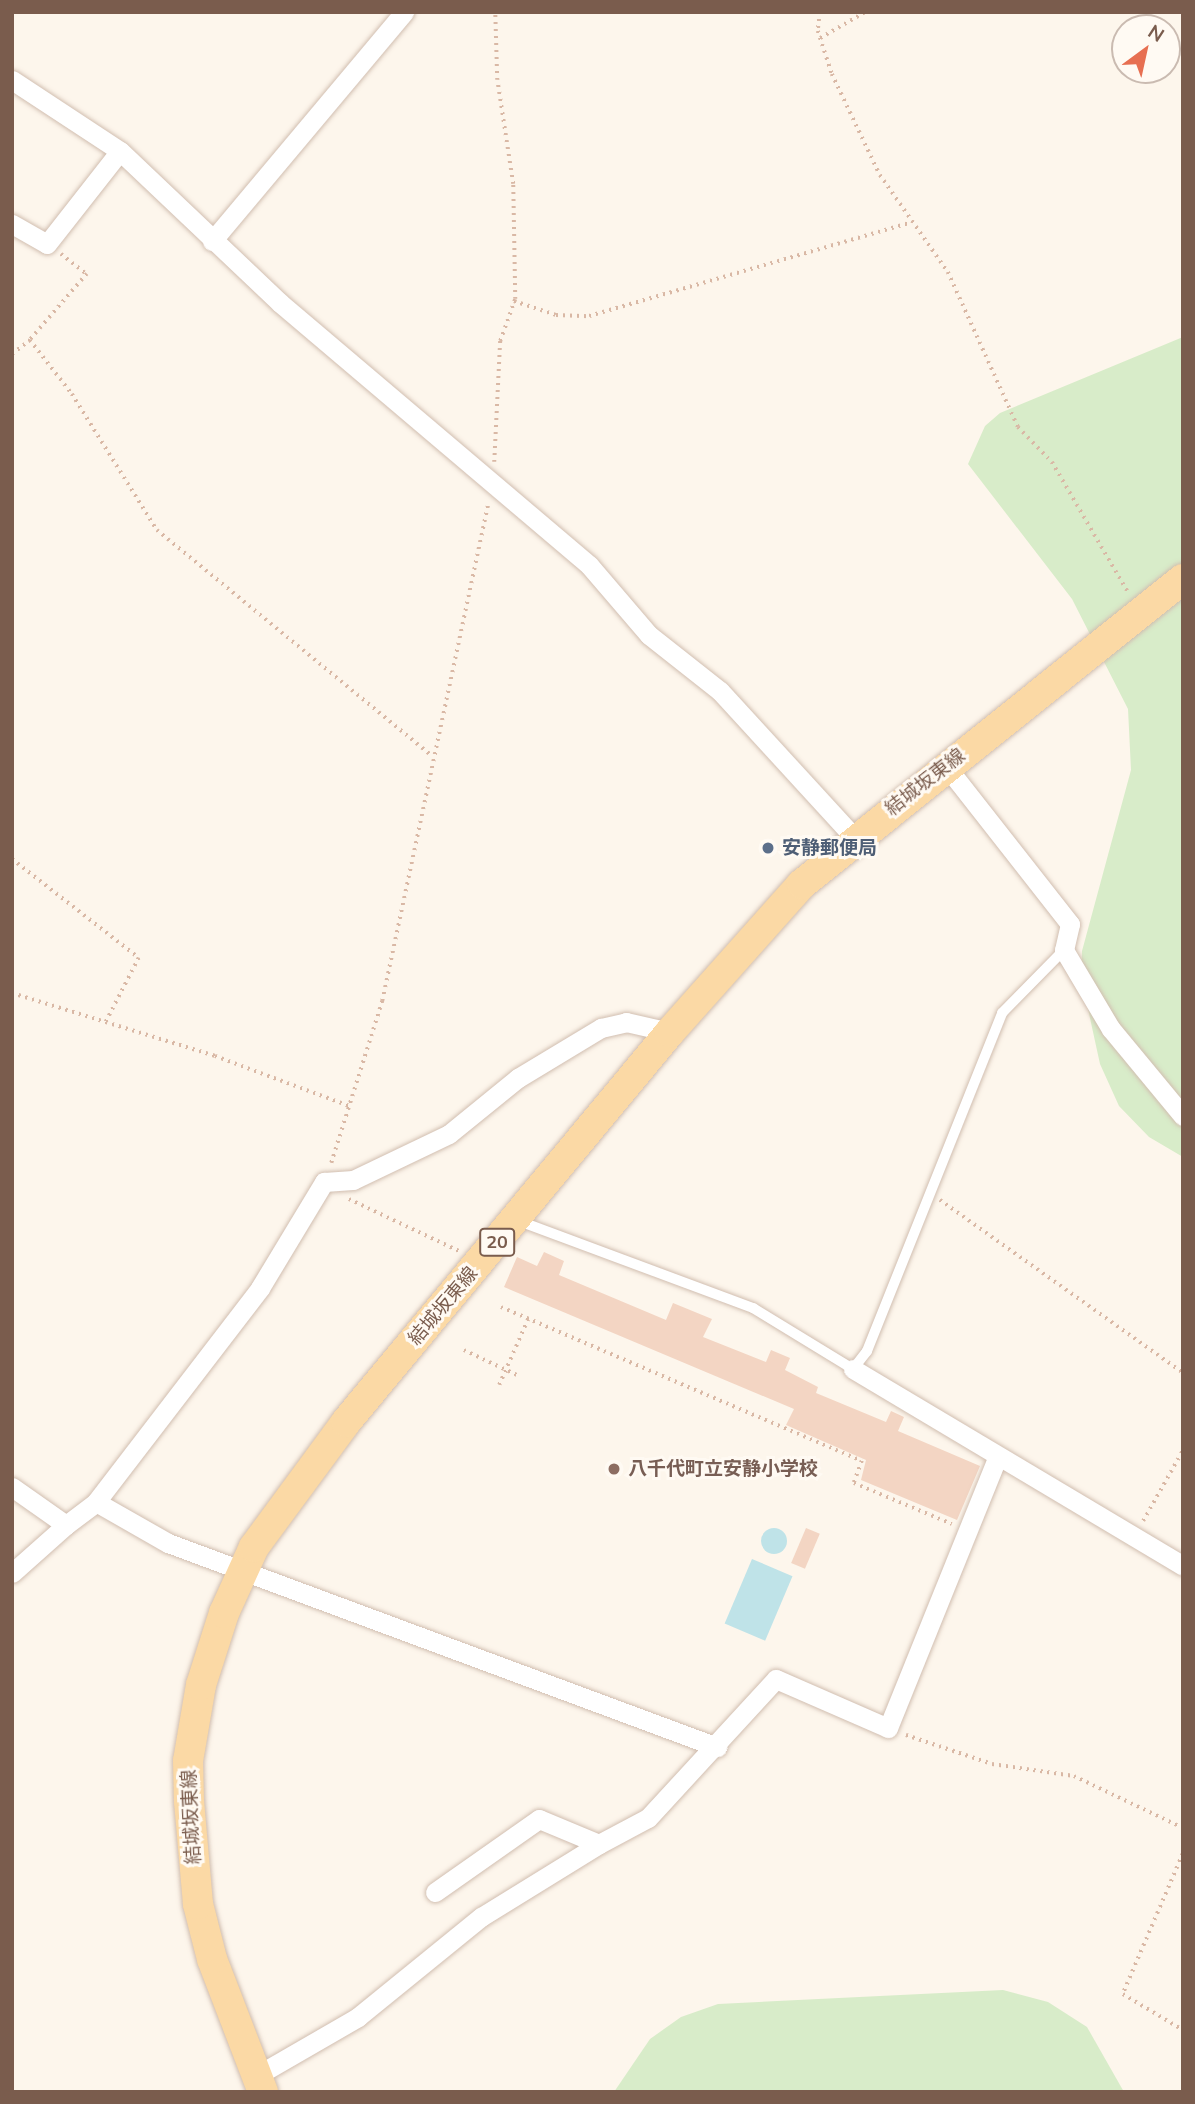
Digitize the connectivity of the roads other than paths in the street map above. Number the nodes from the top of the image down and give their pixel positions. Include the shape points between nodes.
1 (404, 12) edge
2 (12, 80) edge
3 (120, 151) junction
4 (12, 224) edge
5 (212, 241) junction
6 (1183, 579) edge
7 (946, 766) junction
8 (854, 838) junction
9 (1064, 950) junction
10 (670, 1032) junction
11 (1183, 1116) edge
12 (515, 1219) junction
13 (853, 1369) junction
14 (998, 1456) junction
15 (12, 1486) edge
16 (96, 1503) junction
17 (66, 1525) junction
18 (1183, 1566) edge
19 (243, 1568) junction
20 (12, 1573) edge
21 (717, 1747) junction
22 (600, 1844) junction
23 (435, 1892) dead end
24 (259, 2084) edge

1 - 5 street via 369,61
2 - 3 street
3 - 4 street via 47,244
3 - 5 street
5 - 8 street via 590,565 649,635 720,691
6 - 7 main road, 結城坂東線 / 20
7 - 8 main road, 結城坂東線 / 20
7 - 9 street via 1070,924
8 - 10 main road, 結城坂東線 / 20 via 774,913
9 - 11 street via 1111,1030
9 - 13 lane via 1002,1013 867,1351
10 - 12 main road, 結城坂東線 / 20
10 - 16 street via 626,1022 601,1028 518,1079 459,1128 353,1180 323,1184 260,1288
12 - 13 lane via 753,1308
12 - 19 main road, 結城坂東線 / 20 via 302,1476
13 - 14 street
14 - 18 street
14 - 21 street via 888,1728 776,1679
15 - 17 street
16 - 17 street
16 - 19 street via 168,1542
17 - 20 street
19 - 21 street
19 - 24 main road, 結城坂東線 / 20 via 201,1685 188,1760 189,1801 198,1904 212,1959
21 - 22 street via 648,1818
22 - 23 street via 540,1819
22 - 24 street via 481,1917 358,2017

